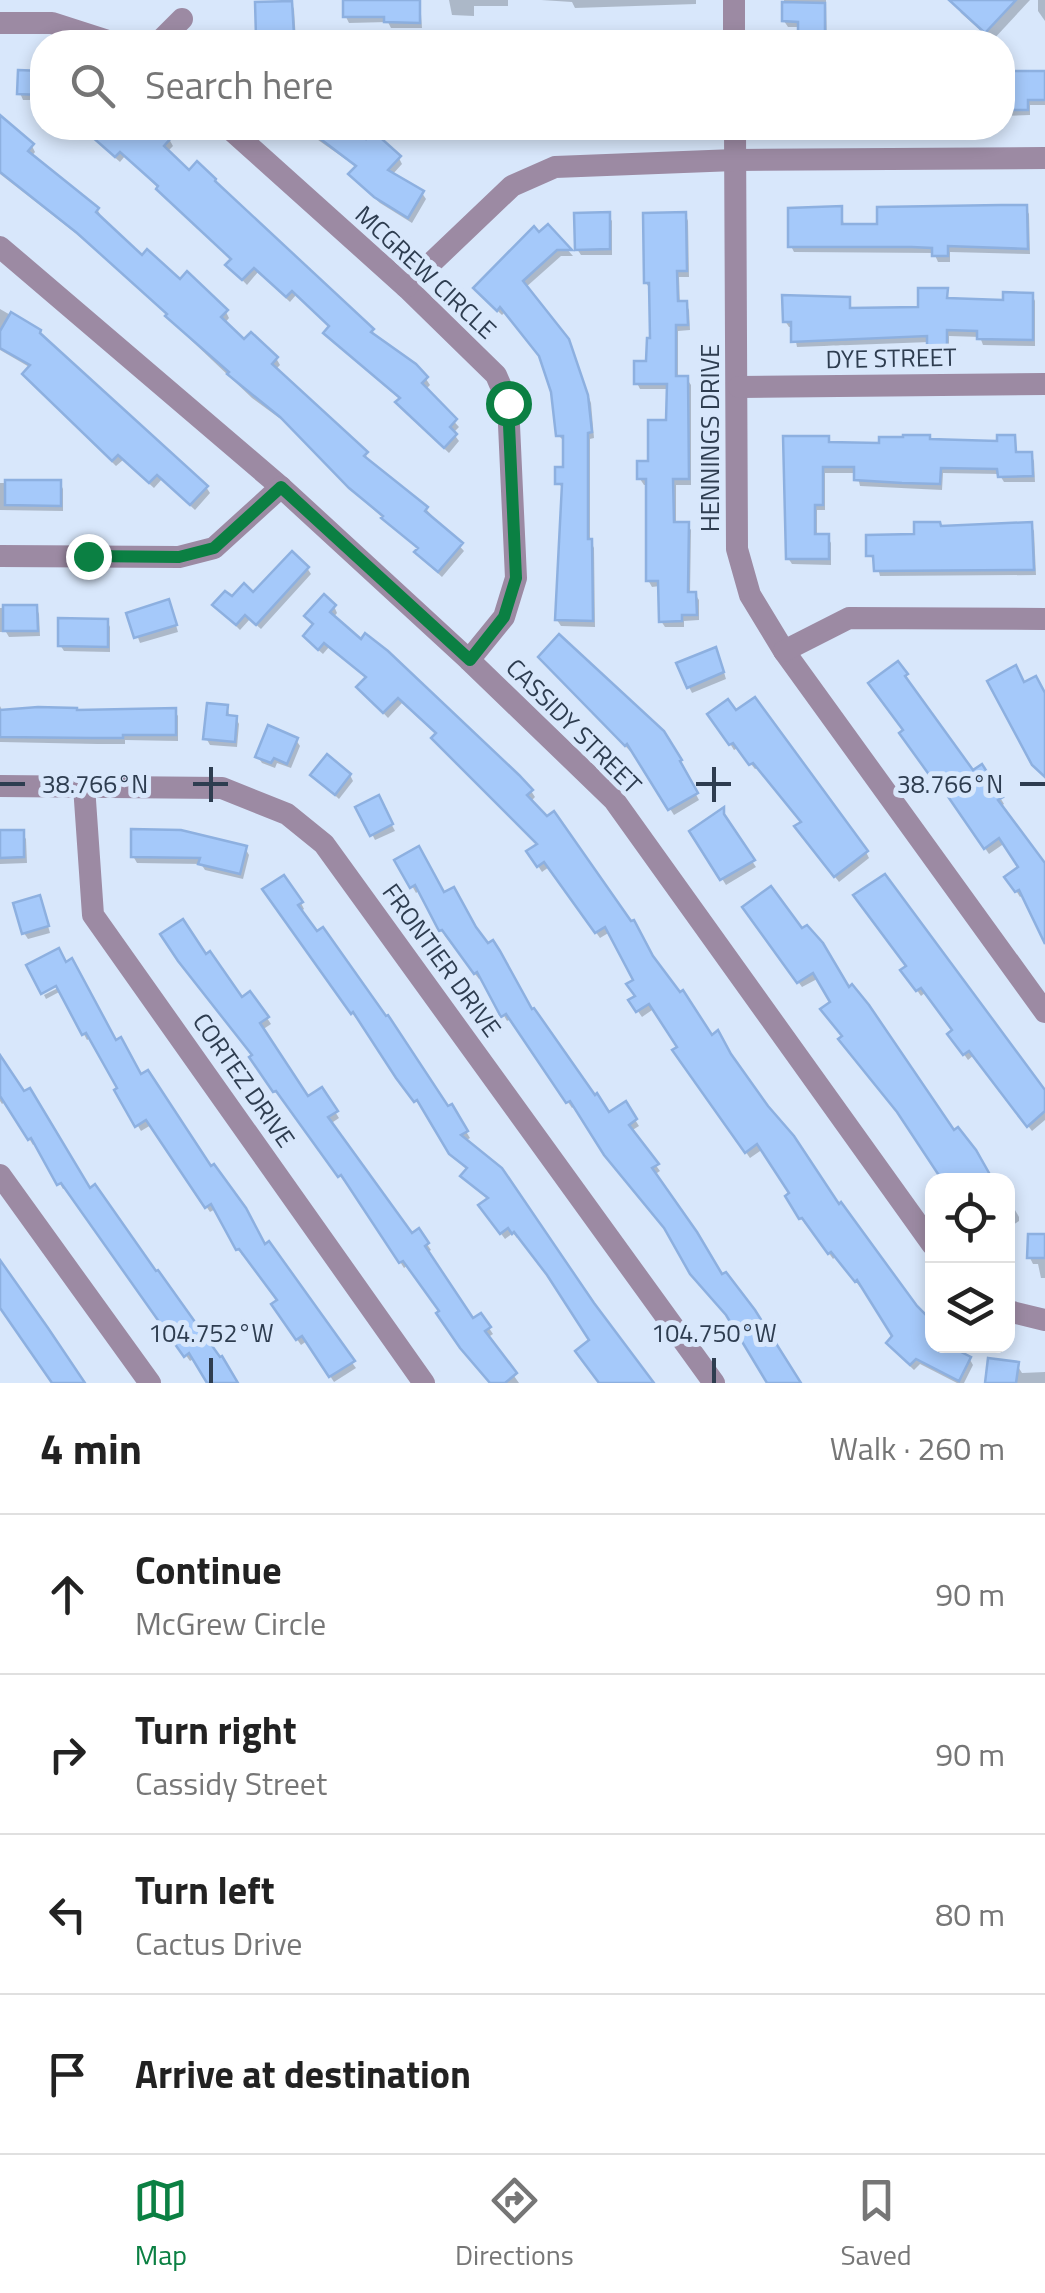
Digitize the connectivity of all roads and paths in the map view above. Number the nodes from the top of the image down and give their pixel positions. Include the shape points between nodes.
1 (734, 0) edge
2 (182, 18) dead end
3 (0, 23) edge
4 (72, 30) edge
5 (170, 30) edge
6 (734, 30) edge
7 (242, 140) edge
8 (735, 140) edge
9 (1045, 158) edge
10 (735, 160) junction
11 (0, 247) edge
12 (406, 287) junction
13 (1045, 384) edge
14 (738, 387) junction
15 (281, 487) junction
16 (0, 556) edge
17 (1045, 619) edge
18 (784, 652) junction
19 (470, 660) junction
20 (0, 786) edge
21 (84, 786) junction
22 (1045, 1012) edge
23 (0, 1175) edge
24 (925, 1234) edge
25 (1015, 1313) edge
26 (1045, 1320) edge
27 (150, 1383) edge
28 (424, 1383) edge
29 (714, 1383) edge

1 - 6 street
2 - 5 street
3 - 4 street
7 - 12 street, MCGREW CIRCLE
8 - 10 street, HENNINGS DRIVE
9 - 10 street
10 - 12 street via 555,167 512,186
10 - 14 street, HENNINGS DRIVE
11 - 15 street, CASSIDY STREET
12 - 19 street, MCGREW CIRCLE via 496,376 508,403 516,578 504,617
13 - 14 street, DYE STREET
14 - 18 street, HENNINGS DRIVE via 737,548 750,594
15 - 16 street via 214,548 179,557
15 - 19 street, CASSIDY STREET
17 - 18 street via 849,618
18 - 22 street, HENNINGS DRIVE
19 - 24 street, CASSIDY STREET via 614,800
20 - 21 street, FRONTIER DRIVE
21 - 28 street, CORTEZ DRIVE via 93,915
21 - 29 street, FRONTIER DRIVE via 222,788 287,814 324,844
23 - 27 street
25 - 26 street

